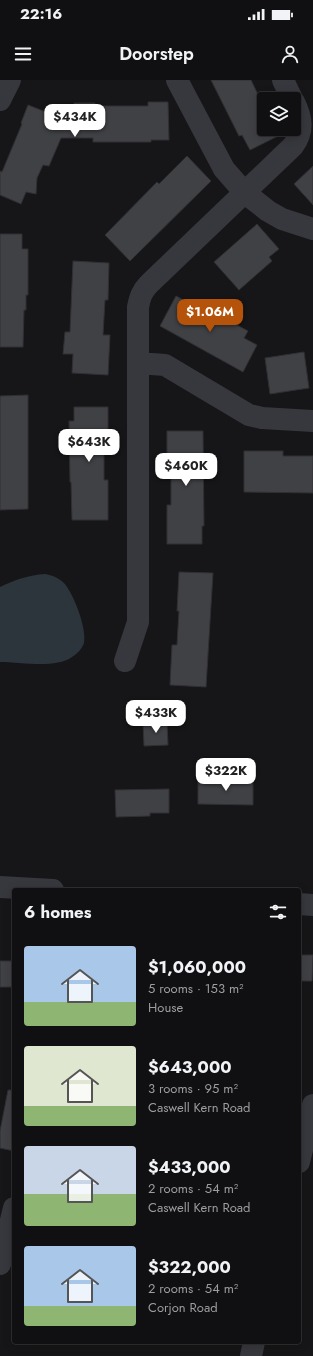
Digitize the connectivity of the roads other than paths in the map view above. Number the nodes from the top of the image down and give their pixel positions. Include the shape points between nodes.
1 (10, 80) edge
2 (177, 80) edge
3 (283, 80) edge
4 (289, 92) edge
5 (0, 100) edge
6 (299, 136) edge
7 (245, 193) junction
8 (313, 229) edge
9 (138, 363) junction
10 (313, 421) edge
11 (125, 661) dead end
12 (0, 887) edge
13 (18, 888) edge
14 (301, 904) edge
15 (313, 905) edge
16 (313, 1105) edge
17 (301, 1154) edge
18 (0, 1198) edge
19 (12, 1201) edge
20 (12, 1216) edge
21 (0, 1264) edge
22 (254, 1344) edge
23 (251, 1356) edge

1 - 5 street
2 - 7 street via 224,169
3 - 4 street
6 - 7 street via 293,146
7 - 8 street via 275,215
7 - 9 street via 143,291 138,307
9 - 10 street via 165,365 250,415
9 - 11 street via 138,622
12 - 13 street
14 - 15 street
16 - 17 street
18 - 19 street
20 - 21 street
22 - 23 street

